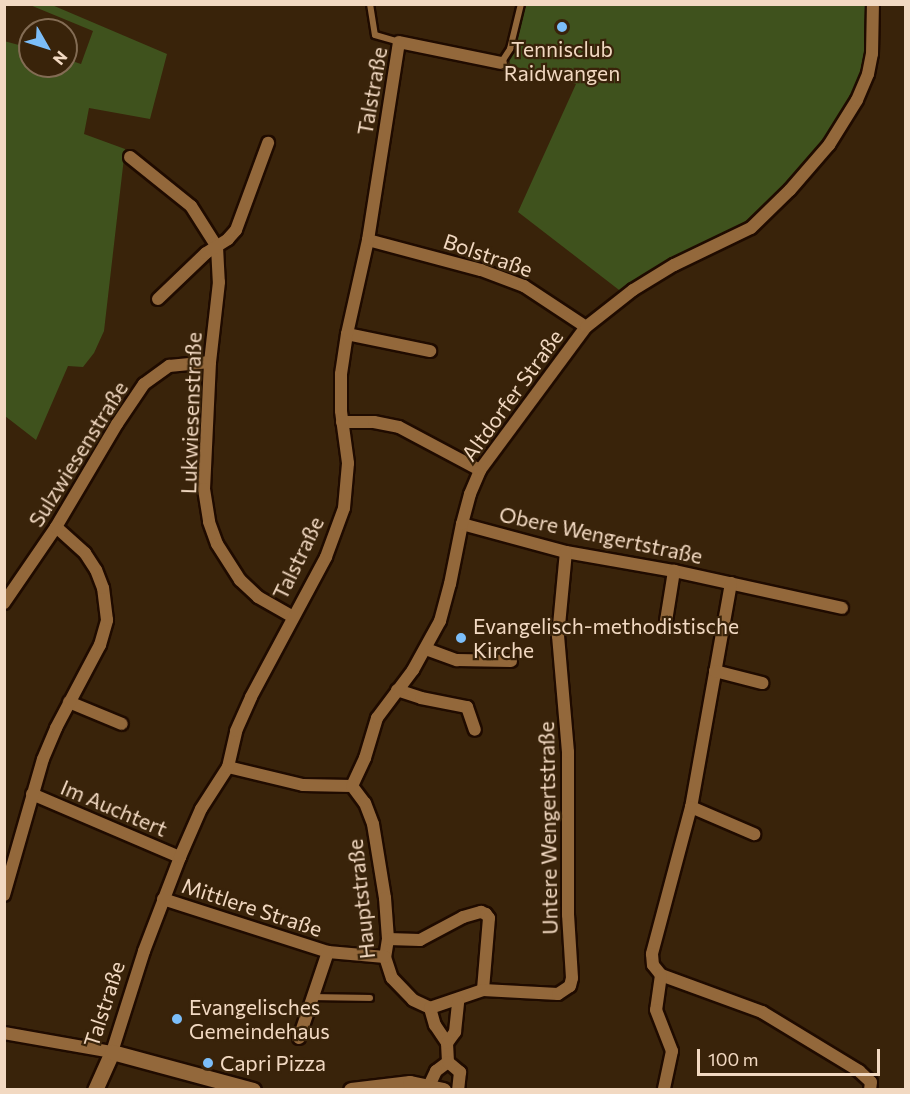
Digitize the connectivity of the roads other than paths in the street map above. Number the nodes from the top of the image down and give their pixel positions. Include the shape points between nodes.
1 (370, 4) edge
2 (521, 4) edge
3 (873, 4) edge
4 (399, 42) junction
5 (501, 63) joint
6 (268, 143) dead end
7 (130, 157) dead end
8 (368, 240) junction
9 (217, 247) junction
10 (158, 299) dead end
11 (586, 327) junction
12 (347, 334) junction
13 (430, 351) dead end
14 (210, 362) junction
15 (342, 422) junction
16 (480, 470) junction
17 (462, 524) junction
18 (56, 527) junction
19 (566, 552) junction
20 (674, 571) junction
21 (731, 583) junction
22 (4, 603) edge
23 (842, 608) dead end
24 (292, 617) junction
25 (666, 621) dead end
26 (426, 649) junction
27 (511, 661) dead end
28 (715, 671) junction
29 (762, 683) dead end
30 (398, 690) junction
31 (69, 702) junction
32 (122, 724) dead end
33 (475, 730) dead end
34 (228, 767) junction
35 (352, 786) junction
36 (32, 794) junction
37 (690, 807) junction
38 (754, 834) dead end
39 (180, 857) junction
40 (4, 895) edge
41 (164, 899) junction
42 (388, 939) junction
43 (328, 952) junction
44 (385, 957) junction
45 (661, 975) junction
46 (483, 990) junction
47 (313, 997) junction
48 (370, 998) dead end
49 (458, 1001) junction
50 (430, 1008) junction
51 (4, 1033) edge
52 (298, 1038) dead end
53 (447, 1043) junction
54 (112, 1052) junction
55 (448, 1062) junction
56 (368, 1088) edge
57 (436, 1088) edge
58 (95, 1089) edge
59 (252, 1089) edge
60 (351, 1089) edge
61 (458, 1089) edge
62 (664, 1089) edge
63 (870, 1089) edge

1 - 4 lane via 375,35
2 - 5 lane via 510,49
3 - 11 street, Altdorfer Straße via 872,54 857,100 829,145 790,190 751,228 674,265 633,290
4 - 5 street, Talstraße
4 - 8 street, Talstraße
6 - 9 street via 236,230
7 - 9 street, Lukwiesenstraße via 191,206
8 - 11 street, Bolstraße via 513,282
8 - 12 street, Talstraße
9 - 10 street
9 - 14 street, Lukwiesenstraße via 219,282
11 - 16 street, Altdorfer Straße
12 - 13 street
12 - 15 street, Talstraße via 341,374
14 - 18 street, Sulzwiesenstraße via 169,366 144,384
14 - 24 street, Lukwiesenstraße via 204,489 209,522 217,544 240,580 258,597
15 - 16 street via 399,427
15 - 24 street, Talstraße via 348,463 344,508 326,557
16 - 17 street, Altdorfer Straße
17 - 19 street, Obere Wengertstraße
17 - 26 street, Altdorfer Straße via 445,603
18 - 22 street, Sulzwiesenstraße
18 - 31 street via 85,553 96,570 106,604 107,620 100,645
19 - 20 street, Obere Wengertstraße
19 - 46 street, Untere Wengertstraße via 558,636 568,752 572,978 570,986 558,994
20 - 21 street, Obere Wengertstraße
20 - 25 street
21 - 23 street, Obere Wengertstraße
21 - 28 street
24 - 34 street, Talstraße via 236,731
26 - 27 street via 457,660
26 - 30 street, Altdorfer Straße
28 - 29 street
28 - 37 street
30 - 33 street via 466,707
30 - 35 street, Altdorfer Straße via 377,718
31 - 32 street
31 - 36 street
34 - 35 street via 303,785
34 - 39 street, Talstraße via 201,809
35 - 42 street, Hauptstraße via 365,803 373,824
36 - 39 street, Im Auchtert
36 - 40 street
37 - 38 street
37 - 45 street via 652,954 653,965
39 - 41 street, Talstraße
41 - 43 street, Mittlere Straße
41 - 54 street, Talstraße
42 - 44 street, Hauptstraße
42 - 46 street via 420,940 463,916 486,914 489,918
43 - 44 street, Mittlere Straße
43 - 47 street, Mittlere Straße
44 - 50 street, Hauptstraße via 395,984 413,1000
45 - 62 street via 656,1010 672,1051
45 - 63 street via 762,1012 860,1071 872,1082
46 - 49 street, Untere Wengertstraße
47 - 48 lane
47 - 52 street, Mittlere Straße
49 - 50 street, Untere Wengertstraße
49 - 53 street via 455,1032
50 - 53 street
51 - 54 street
53 - 55 street
54 - 58 street, Talstraße
54 - 59 street
55 - 57 street via 435,1071
55 - 61 street via 460,1072
56 - 57 street via 410,1083
56 - 60 street

